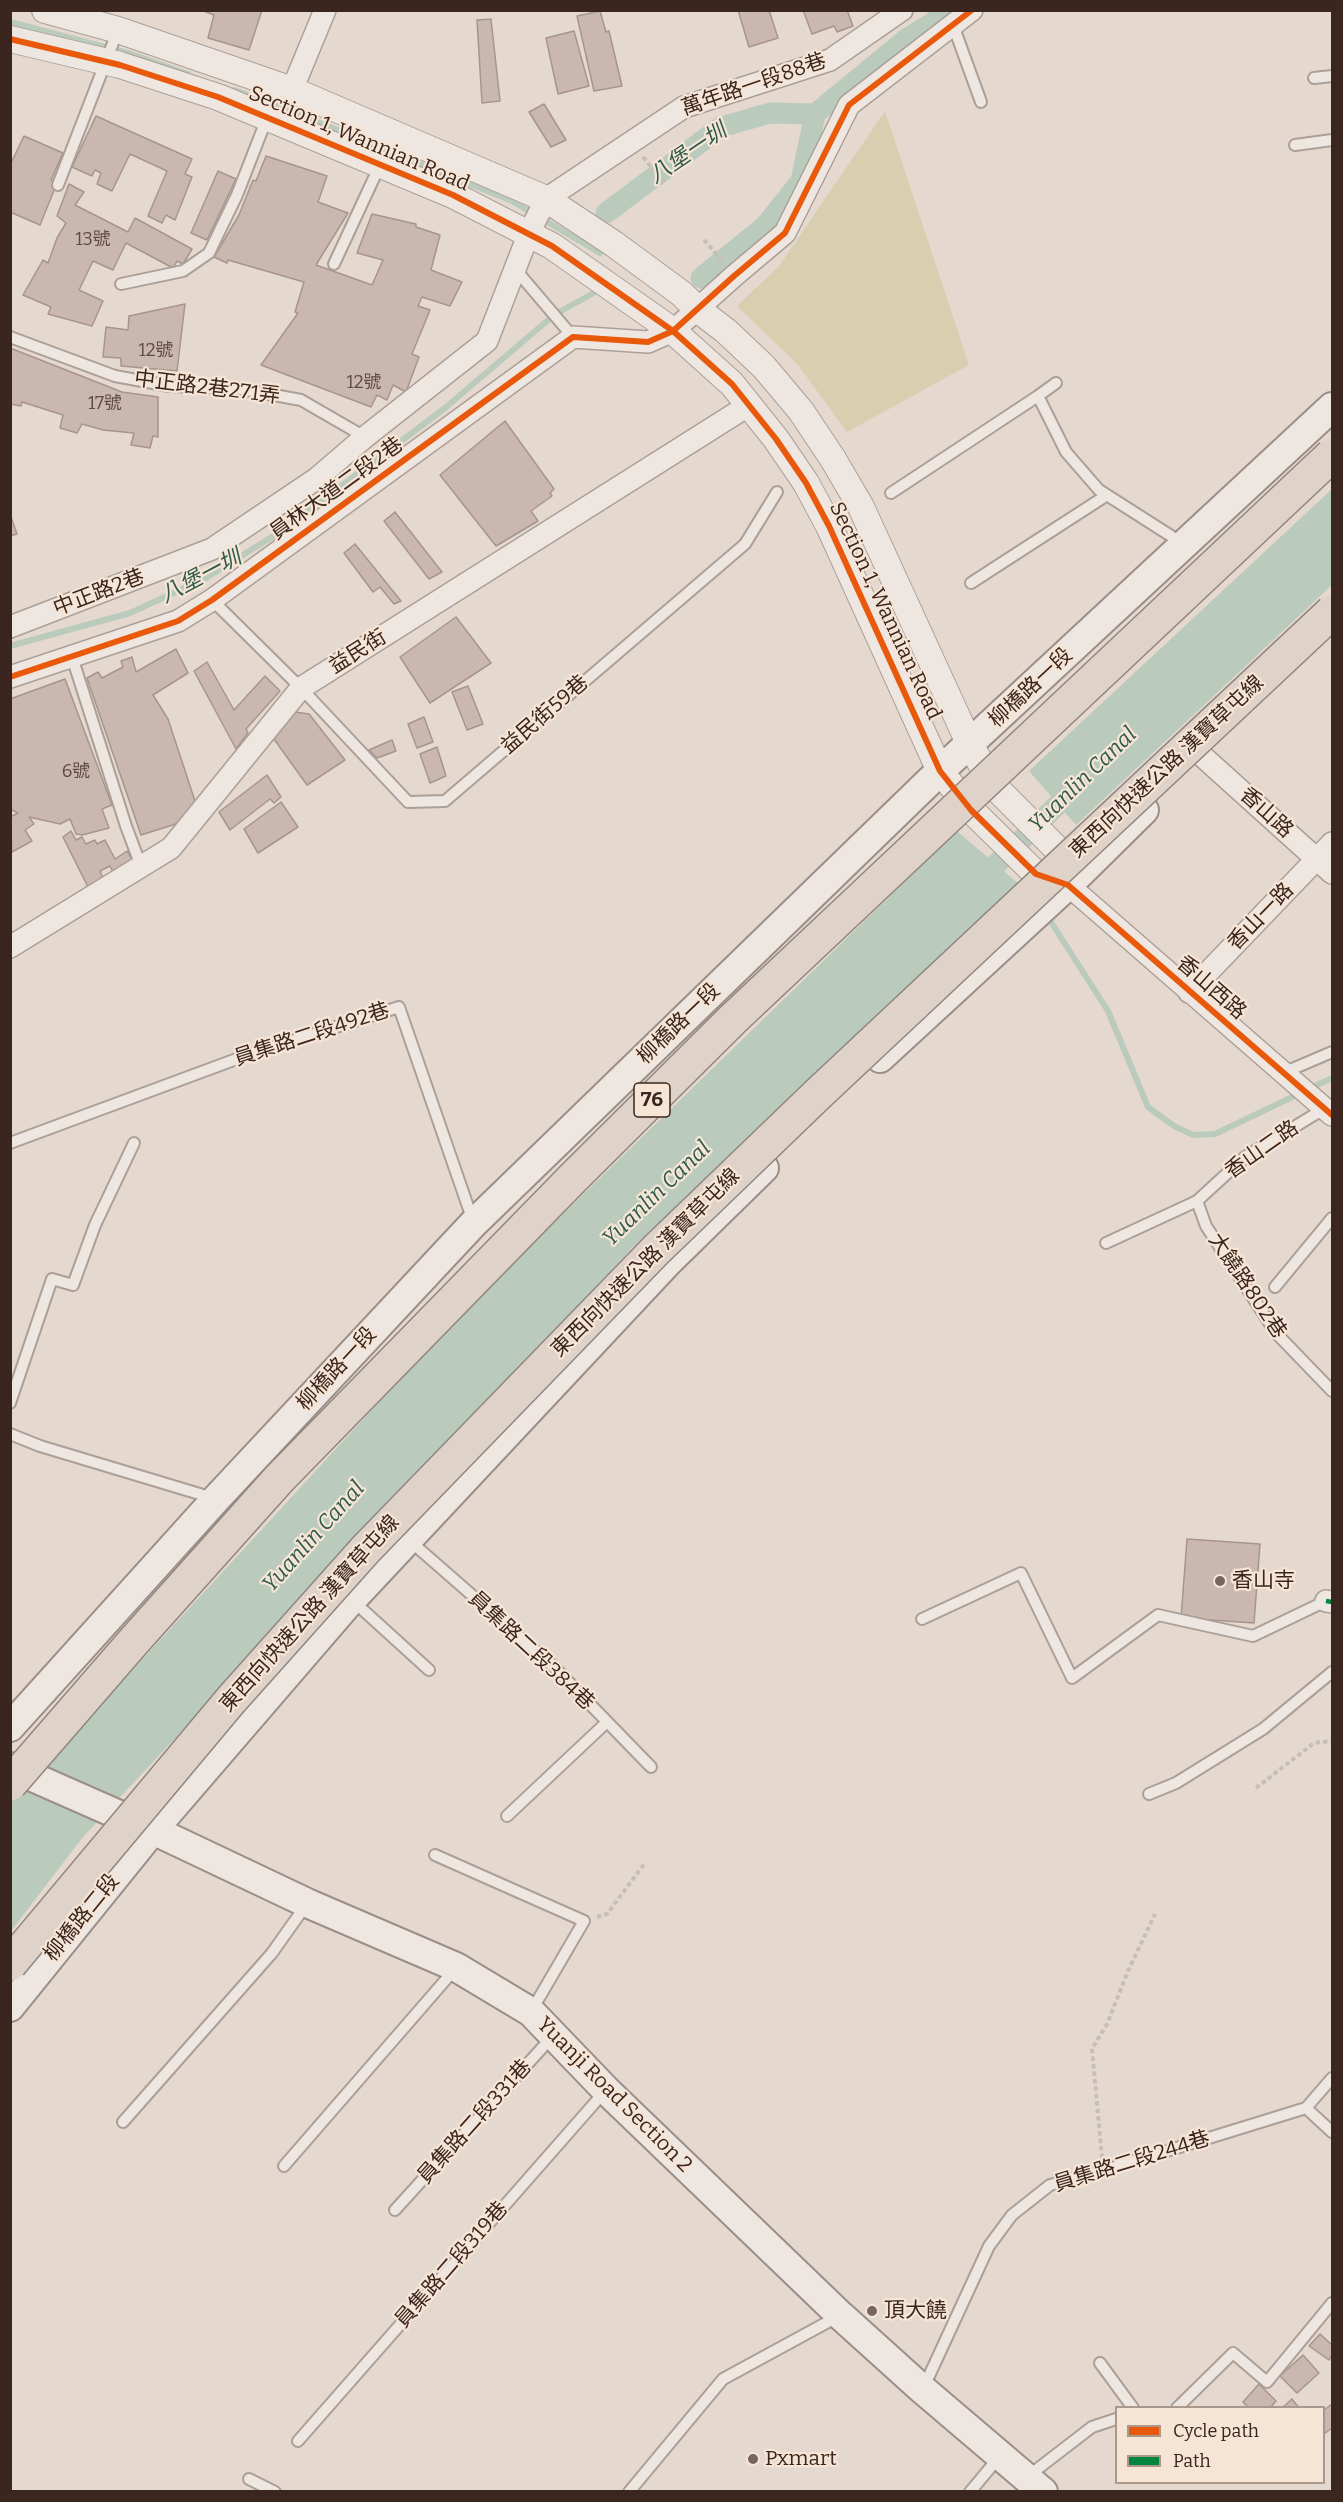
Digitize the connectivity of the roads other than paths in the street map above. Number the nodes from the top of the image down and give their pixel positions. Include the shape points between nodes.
1 (45, 10) edge
2 (325, 10) edge
3 (902, 10) edge
4 (972, 10) edge
5 (953, 25) junction
6 (118, 30) junction
7 (10, 39) edge
8 (107, 62) junction
9 (1332, 76) edge
10 (1314, 78) dead end
11 (292, 90) junction
12 (981, 102) dead end
13 (267, 117) junction
14 (1332, 140) edge
15 (1295, 145) dead end
16 (380, 165) junction
17 (58, 185) dead end
18 (546, 199) junction
19 (529, 233) junction
20 (334, 264) dead end
21 (516, 270) junction
22 (121, 284) dead end
23 (690, 302) junction
24 (664, 325) junction
25 (10, 337) edge
26 (573, 337) junction
27 (1056, 383) dead end
28 (1038, 396) junction
29 (749, 405) junction
30 (1332, 407) edge
31 (364, 437) junction
32 (1332, 455) edge
33 (777, 492) dead end
34 (891, 493) dead end
35 (1107, 495) junction
36 (1185, 544) junction
37 (971, 584) dead end
38 (212, 600) junction
39 (1332, 612) edge
40 (10, 627) edge
41 (1332, 631) edge
42 (72, 657) junction
43 (10, 677) edge
44 (301, 688) junction
45 (970, 745) junction
46 (1200, 754) junction
47 (940, 771) junction
48 (1332, 843) edge
49 (141, 866) junction
50 (1325, 866) edge
51 (1068, 885) junction
52 (10, 947) edge
53 (1189, 992) junction
54 (1332, 1052) edge
55 (1283, 1073) junction
56 (1330, 1109) edge
57 (10, 1143) edge
58 (134, 1143) dead end
59 (1197, 1201) junction
60 (1332, 1218) edge
61 (473, 1224) junction
62 (1106, 1243) dead end
63 (1275, 1287) dead end
64 (1332, 1388) edge
65 (10, 1403) edge
66 (10, 1434) edge
67 (216, 1499) junction
68 (407, 1539) junction
69 (352, 1600) junction
70 (1329, 1601) edge
71 (922, 1619) dead end
72 (429, 1670) dead end
73 (1332, 1672) edge
74 (607, 1722) junction
75 (10, 1727) edge
76 (651, 1767) dead end
77 (16, 1776) edge
78 (1149, 1794) dead end
79 (507, 1816) dead end
80 (153, 1830) junction
81 (435, 1855) dead end
82 (307, 1903) junction
83 (10, 1964) edge
84 (456, 1966) junction
85 (10, 2007) edge
86 (531, 2012) junction
87 (555, 2034) junction
88 (1332, 2078) edge
89 (606, 2090) junction
90 (1306, 2108) junction
91 (123, 2122) dead end
92 (1332, 2132) edge
93 (284, 2166) dead end
94 (395, 2210) dead end
95 (1332, 2303) edge
96 (840, 2315) junction
97 (1100, 2363) dead end
98 (922, 2389) junction
99 (1132, 2406) edge
100 (1180, 2406) edge
101 (1115, 2419) edge
102 (298, 2441) dead end
103 (1000, 2455) junction
104 (249, 2479) dead end
105 (1035, 2485) edge
106 (275, 2492) edge
107 (629, 2492) edge
108 (970, 2492) edge

1 - 6 street, Section 1, Wannian Road
2 - 11 street
3 - 18 street, 萬年路一段88巷 via 830,60 684,107
4 - 5 street
5 - 12 lane
5 - 23 street via 849,105 785,233
6 - 8 lane
6 - 11 street, Section 1, Wannian Road
7 - 8 street, Section 1, Wannian Road
8 - 13 street, Section 1, Wannian Road
8 - 17 lane
9 - 10 lane
11 - 18 street, Section 1, Wannian Road
13 - 16 street, Section 1, Wannian Road
13 - 22 lane via 237,195 209,252 183,271
14 - 15 lane
16 - 19 street, Section 1, Wannian Road via 453,195
16 - 20 lane
18 - 19 street, 中正路2巷
18 - 23 street, Section 1, Wannian Road
19 - 21 street, 中正路2巷
19 - 24 street, Section 1, Wannian Road
21 - 26 lane
21 - 31 street, 中正路2巷 via 487,341
23 - 24 street
23 - 45 street, Section 1, Wannian Road via 764,367 801,411 833,459 861,507
24 - 26 street via 648,342
24 - 29 street, Section 1, Wannian Road via 711,364
25 - 31 lane, 中正路2巷271弄 via 115,376 169,386 236,388 301,400
26 - 38 street, 員林大道二段2巷
27 - 28 lane
28 - 34 lane
28 - 35 lane via 1066,452
29 - 44 street, 益民街
29 - 47 street, Section 1, Wannian Road via 806,483 829,526
30 - 36 main road, 柳橋路一段
31 - 40 street, 中正路2巷 via 316,479 213,549
32 - 77 highway, 76, bridge via 732,1020 564,1186 279,1479
33 - 44 lane, 益民街59巷 via 745,543 445,801 408,802
35 - 36 lane
35 - 37 lane
36 - 45 main road, 柳橋路一段
38 - 42 street, 員林大道二段2巷 via 178,621
38 - 44 lane, 益民街59巷
39 - 83 highway, 東西向快速公路 漢寶草屯線, bridge via 656,1250 366,1549 231,1700
41 - 46 main road
42 - 43 street, 員林大道二段2巷
42 - 49 lane
44 - 49 street, 益民街 via 171,848
45 - 47 main road, 柳橋路一段
45 - 51 street, Section 1, Wannian Road via 994,787 1059,851
46 - 50 street, 香山路
46 - 51 main road
47 - 51 street, Section 1, Wannian Road via 971,810 1036,874
47 - 61 main road, 柳橋路一段
48 - 50 street, 香山一路
49 - 52 street, 益民街
50 - 53 street, 香山一路
51 - 53 street, 香山西路
51 - 68 main road via 824,1110 676,1255
53 - 55 street, 香山西路
54 - 55 lane
55 - 56 street, 香山西路
56 - 59 lane, 香山二路 via 1245,1156
57 - 61 lane, 員集路二段492巷 via 242,1057 399,1007
58 - 65 lane via 95,1224 73,1285 52,1279
59 - 62 lane, 香山二路
59 - 64 lane, 大饒路802巷 via 1206,1226 1276,1334
60 - 63 lane
61 - 67 main road, 柳橋路一段
66 - 67 lane
67 - 75 main road, 柳橋路一段
68 - 69 main road
68 - 74 lane, 員集路二段384巷 via 552,1665
69 - 72 lane
69 - 80 main road
70 - 71 lane via 1253,1636 1158,1615 1072,1678 1021,1573
73 - 78 lane via 1263,1729 1176,1784
74 - 76 lane, 員集路二段384巷
74 - 79 lane
77 - 80 main road, Yuanji Road Section 2
80 - 82 main road, Yuanji Road Section 2
80 - 85 main road, 柳橋路二段
81 - 86 lane via 584,1921
82 - 84 main road, Yuanji Road Section 2
82 - 91 lane via 272,1953
84 - 86 main road, Yuanji Road Section 2
84 - 93 lane
86 - 87 main road, Yuanji Road Section 2
87 - 89 main road, Yuanji Road Section 2
87 - 94 lane, 員集路二段331巷
88 - 90 lane
89 - 96 main road, Yuanji Road Section 2
89 - 102 lane, 員集路二段319巷
90 - 92 lane
90 - 98 lane, 員集路二段244巷 via 1050,2185 1012,2215 989,2246
95 - 100 lane via 1267,2382 1233,2353
96 - 98 main road, Yuanji Road Section 2
96 - 107 lane via 723,2379
97 - 99 lane
98 - 103 main road, Yuanji Road Section 2
101 - 105 lane via 1092,2427
103 - 105 main road, Yuanji Road Section 2
103 - 108 lane
104 - 106 lane

